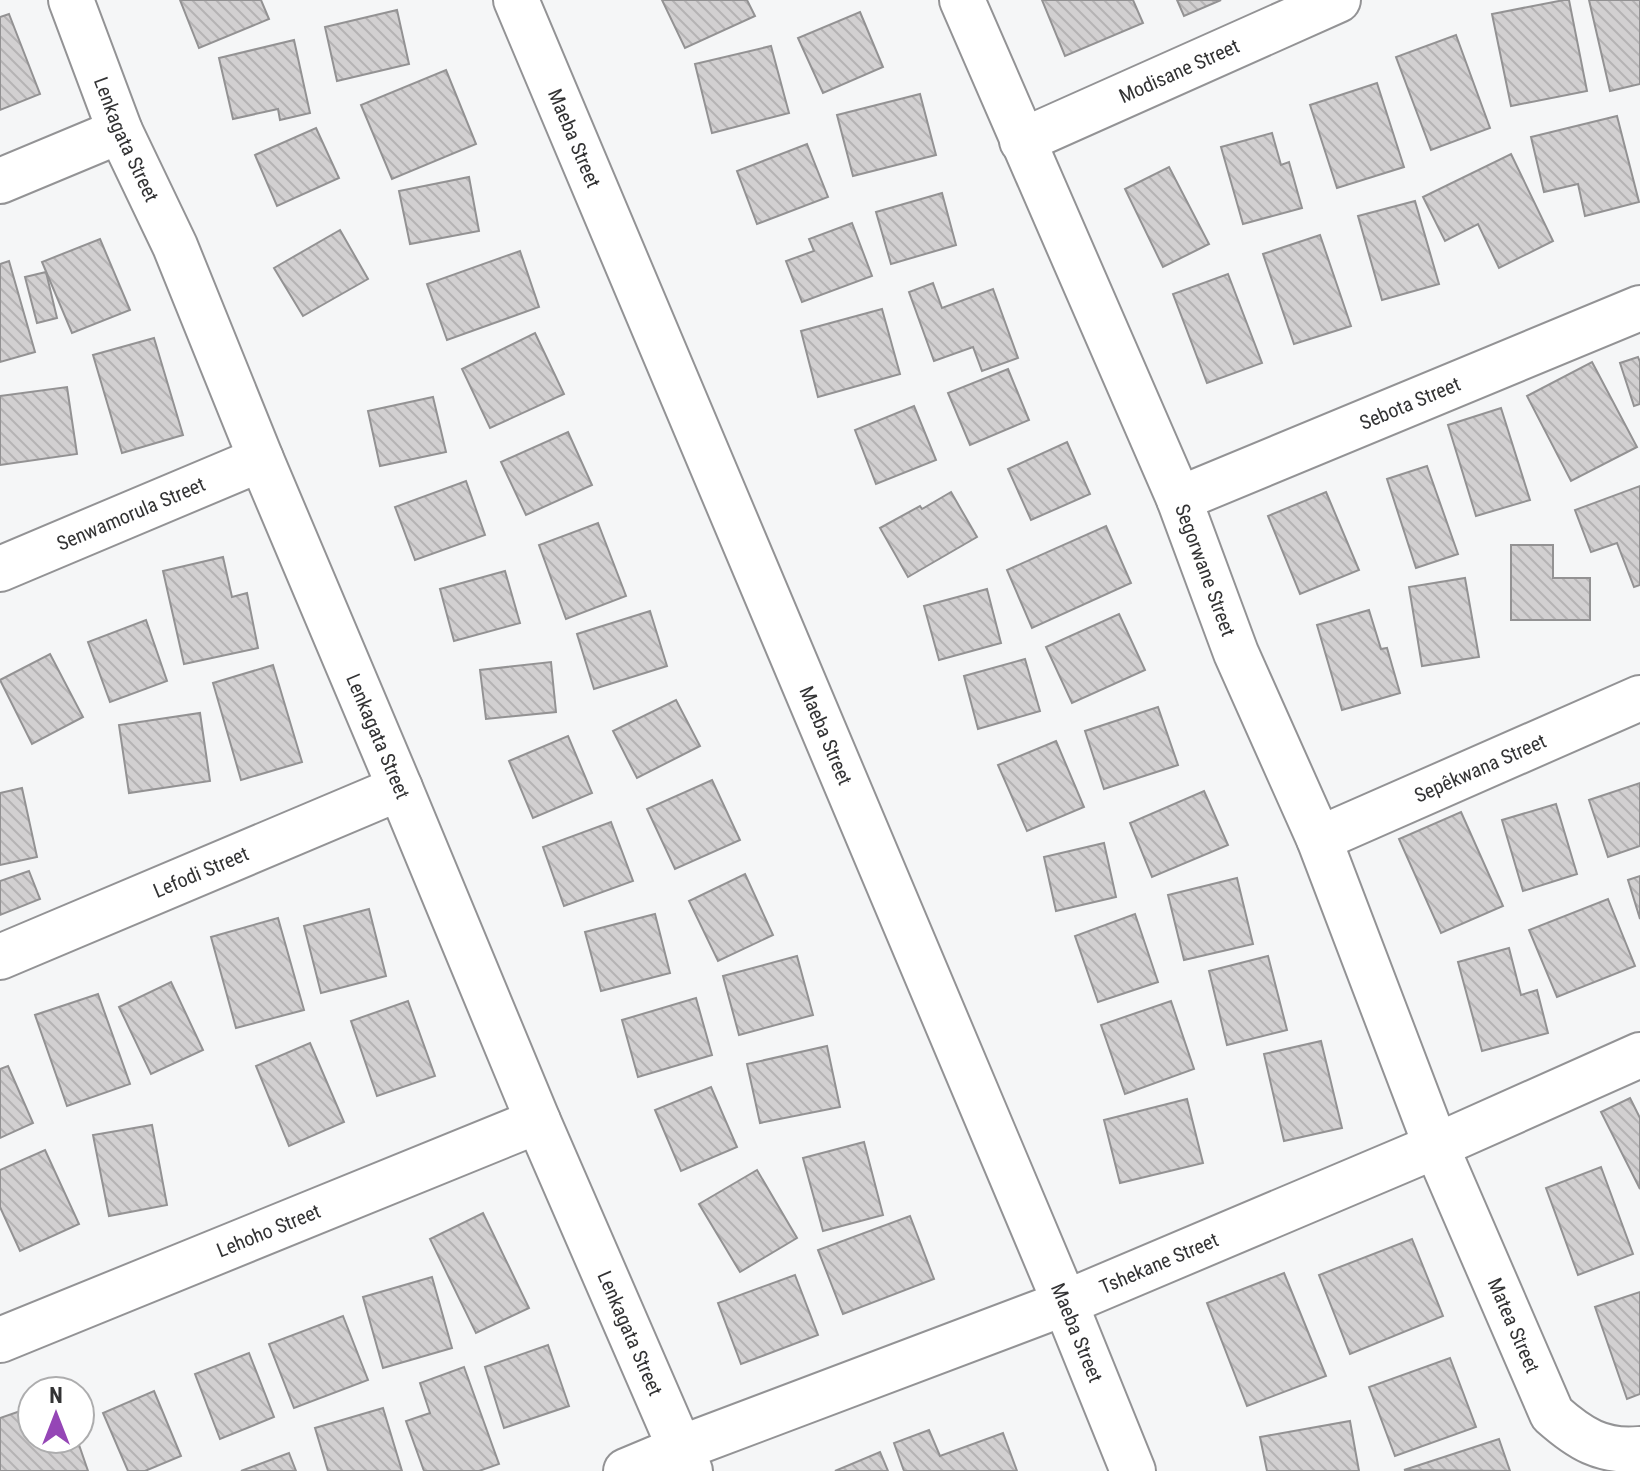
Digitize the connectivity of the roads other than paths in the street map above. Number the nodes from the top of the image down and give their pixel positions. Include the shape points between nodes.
1 (71, 0) edge
2 (516, 0) edge
3 (962, 0) edge
4 (1338, 0) edge
5 (120, 131) junction
6 (1022, 141) junction
7 (0, 181) edge
8 (1640, 308) edge
9 (261, 459) junction
10 (1179, 499) junction
11 (0, 569) edge
12 (1640, 698) edge
13 (400, 788) junction
14 (1319, 839) junction
15 (0, 957) edge
16 (1640, 1055) edge
17 (538, 1121) junction
18 (1436, 1146) junction
19 (1065, 1303) junction
20 (0, 1340) edge
21 (1640, 1449) edge
22 (685, 1460) edge
23 (626, 1471) edge
24 (1133, 1471) edge

1 - 5 street, Lenkagata Street
2 - 19 street, Maeba Street
3 - 6 street, Segorwane Street
4 - 6 street, Modisane Street
5 - 7 street
5 - 9 street, Lenkagata Street via 175,246
6 - 10 street, Segorwane Street
8 - 10 street, Sebota Street
9 - 11 street, Senwamorula Street
9 - 13 street, Lenkagata Street
10 - 14 street, Segorwane Street via 1236,653
12 - 14 street, Sepêkwana Street
13 - 15 street, Lefodi Street
13 - 17 street, Lenkagata Street
14 - 18 street, Segorwane Street
16 - 18 street, Tshekane Street
17 - 20 street, Lehoho Street
17 - 22 street, Lenkagata Street
18 - 19 street, Tshekane Street
18 - 21 street, Matea Street via 1552,1414 1591,1443 1622,1451
19 - 22 street, Tshekane Street
19 - 24 street, Maeba Street
22 - 23 street, Tshekane Street

